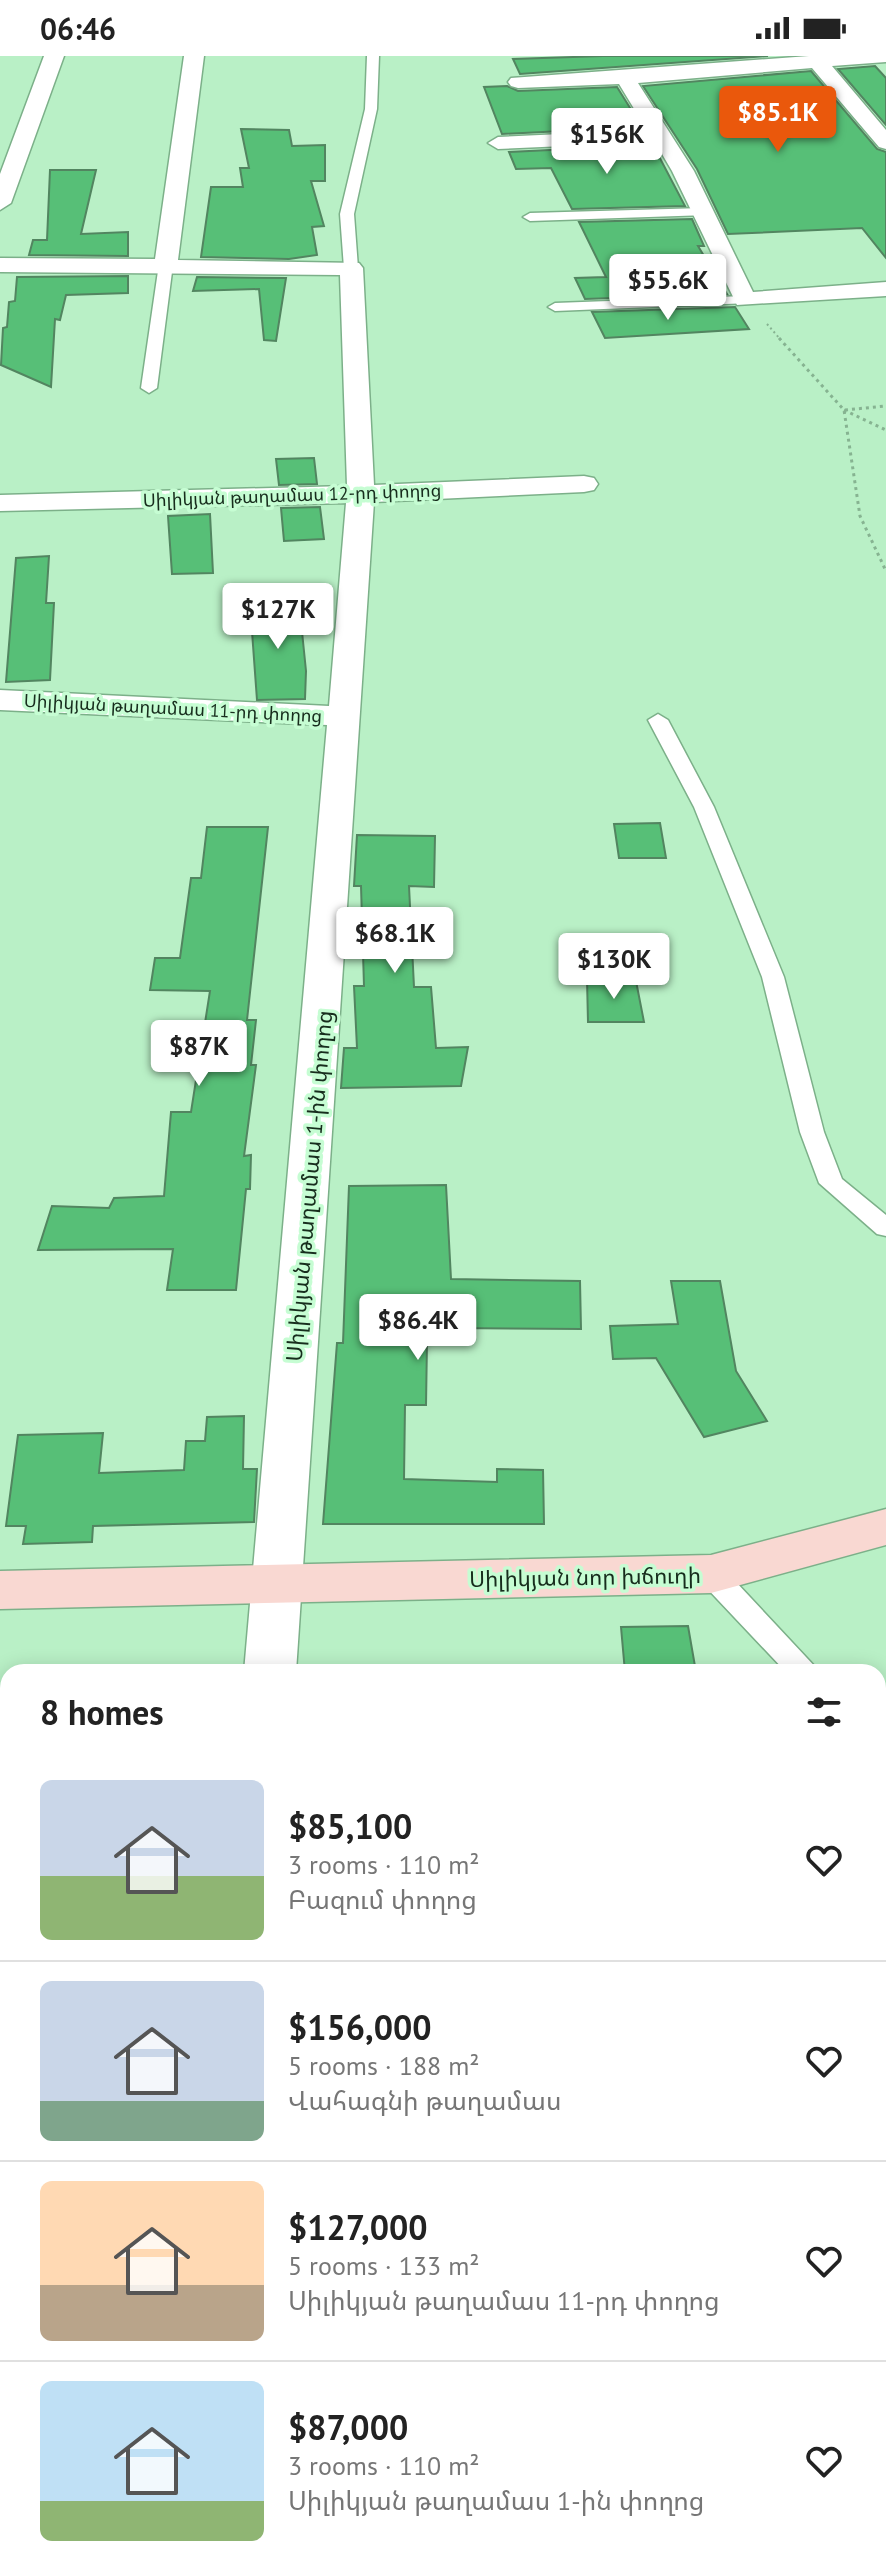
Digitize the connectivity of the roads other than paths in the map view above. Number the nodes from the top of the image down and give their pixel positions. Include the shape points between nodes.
1 (54, 56) edge
2 (194, 56) edge
3 (373, 56) edge
4 (886, 56) edge
5 (816, 60) junction
6 (625, 78) junction
7 (518, 82) dead end
8 (661, 136) junction
9 (498, 143) dead end
10 (886, 143) edge
11 (0, 203) edge
12 (703, 212) junction
13 (530, 217) dead end
14 (166, 264) junction
15 (0, 265) edge
16 (351, 268) junction
17 (886, 289) edge
18 (745, 300) junction
19 (555, 307) dead end
20 (149, 388) dead end
21 (584, 484) dead end
22 (361, 494) junction
23 (0, 503) edge
24 (0, 700) edge
25 (346, 716) junction
26 (658, 720) dead end
27 (886, 1228) edge
28 (886, 1527) edge
29 (711, 1574) junction
30 (278, 1586) junction
31 (0, 1590) edge
32 (271, 1664) edge
33 (797, 1664) edge

1 - 11 street
2 - 14 street
3 - 16 lane via 371,109 347,214
4 - 5 street
5 - 6 street
5 - 10 street
6 - 7 street
6 - 8 street
8 - 9 street
8 - 12 street
12 - 13 lane
12 - 18 street
14 - 15 street
14 - 16 street
14 - 20 lane
16 - 22 street, Սիլիկյան թաղամաս 1-ին փողոց
17 - 18 street
18 - 19 lane
21 - 22 street, Սիլիկյան թաղամաս 12-րդ փողոց
22 - 23 street, Սիլիկյան թաղամաս 12-րդ փողոց
22 - 25 street, Սիլիկյան թաղամաս 1-ին փողոց
24 - 25 street, Սիլիկյան թաղամաս 11-րդ փողոց
25 - 30 street, Սիլիկյան թաղամաս 1-ին փողոց
26 - 27 lane via 704,807 773,977 812,1132 831,1183
28 - 29 main road, Սիլիկյան նոր խճուղի
29 - 30 main road, Սիլիկյան նոր խճուղի
29 - 33 lane
30 - 31 main road, Սիլիկյան նոր խճուղի
30 - 32 street, Սիլիկյան թաղամաս 1-ին փողոց

